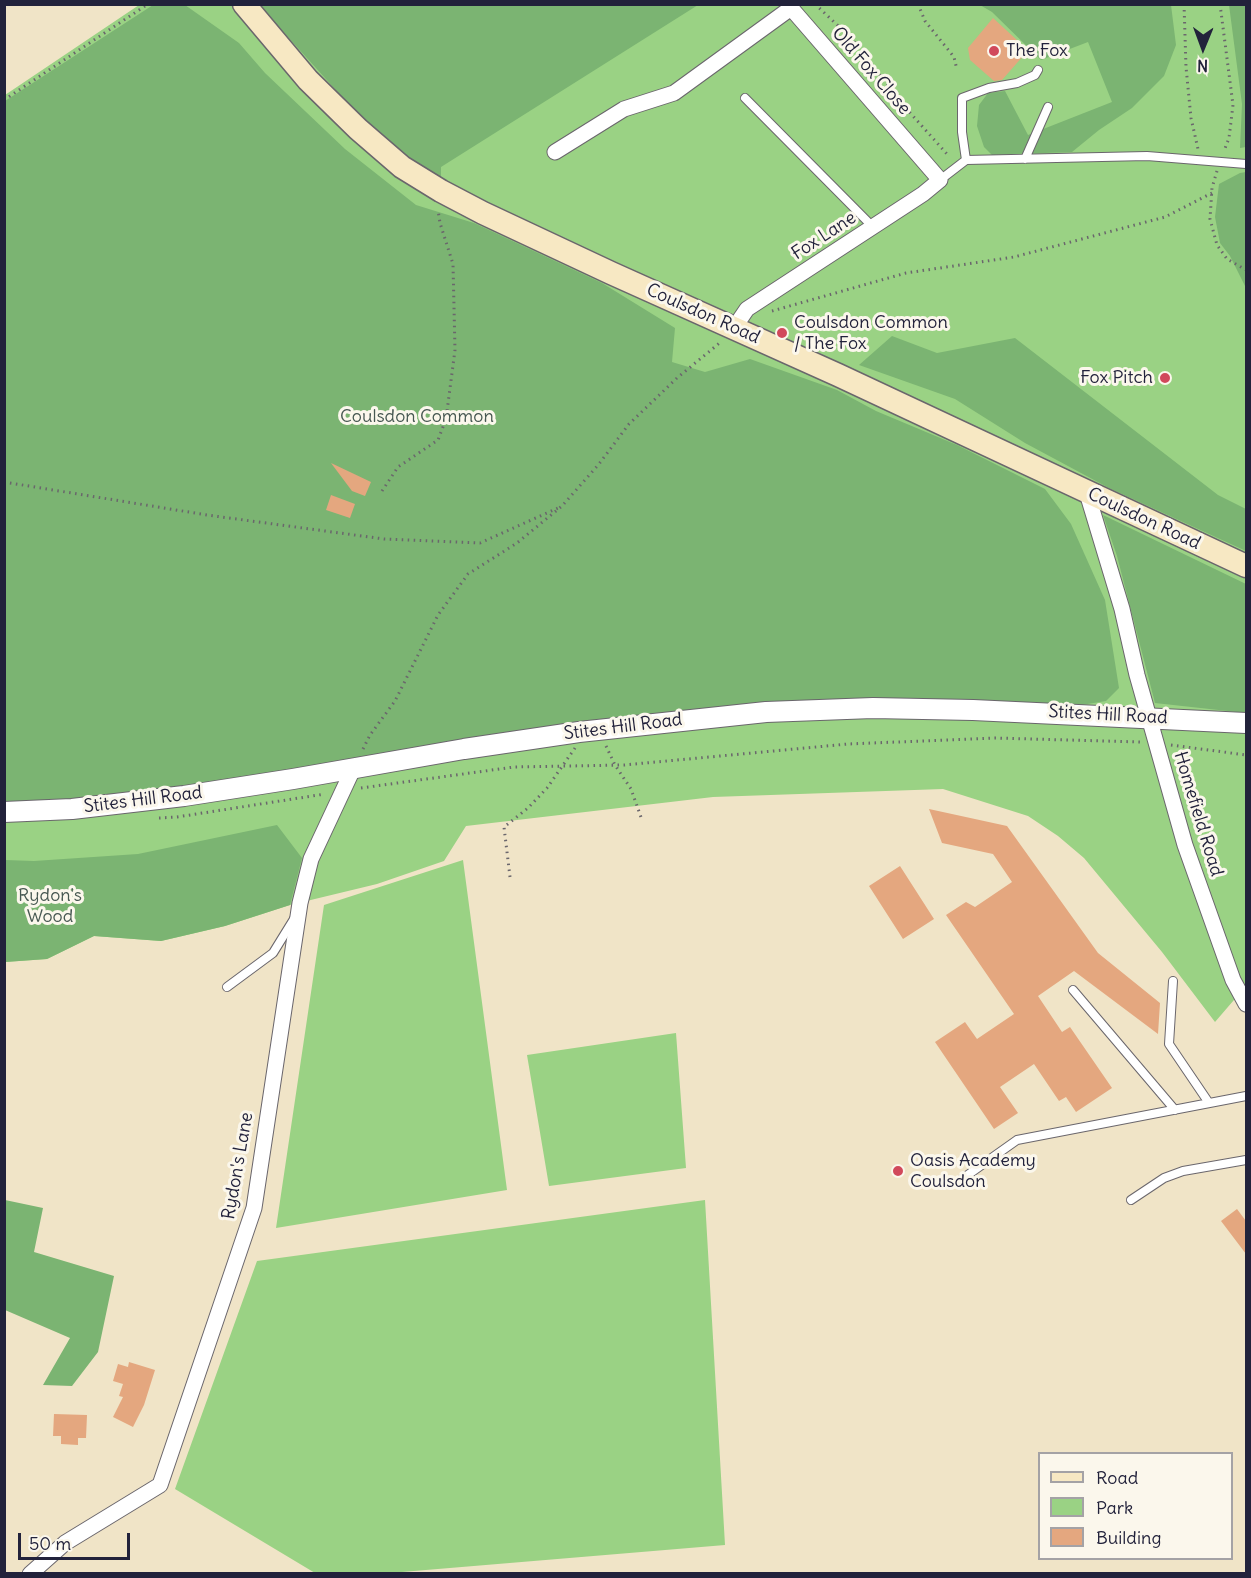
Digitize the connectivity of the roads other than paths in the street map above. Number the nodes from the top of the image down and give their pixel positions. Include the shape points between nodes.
1 (244, 4) edge
2 (1038, 70) dead end
3 (745, 98) dead end
4 (1048, 107) dead end
5 (555, 152) dead end
6 (1025, 159) junction
7 (966, 160) junction
8 (1246, 164) edge
9 (940, 180) junction
10 (873, 227) junction
11 (734, 328) junction
12 (1087, 493) junction
13 (1246, 566) edge
14 (1150, 717) junction
15 (1246, 723) edge
16 (354, 767) junction
17 (4, 812) edge
18 (299, 909) junction
19 (1173, 981) dead end
20 (227, 987) dead end
21 (1073, 990) dead end
22 (1246, 1004) edge
23 (1246, 1096) edge
24 (1209, 1103) junction
25 (1175, 1110) junction
26 (1246, 1160) edge
27 (962, 1179) dead end
28 (1131, 1200) dead end
29 (30, 1574) edge

1 - 11 main road, Coulsdon Road via 308,80 402,167 441,191
2 - 7 lane via 1017,82 962,98
3 - 10 lane
4 - 6 lane
5 - 9 street, Old Fox Close via 624,109 674,93 791,8
6 - 7 lane
6 - 8 lane via 1147,156
7 - 9 lane
9 - 10 street, Fox Lane
10 - 11 street, Fox Lane via 747,309
11 - 12 main road, Coulsdon Road
12 - 13 main road, Coulsdon Road
12 - 14 street, Homefield Road
14 - 15 street, Stites Hill Road
14 - 16 street, Stites Hill Road via 820,709 579,732
14 - 22 street, Homefield Road via 1185,845 1233,980
16 - 17 street, Stites Hill Road via 184,796 72,809
16 - 18 street, Rydon's Lane via 311,859
18 - 20 lane via 273,953
18 - 29 street, Rydon's Lane via 254,1208 160,1485 65,1543
19 - 24 lane via 1169,1044
21 - 25 lane
23 - 24 lane
24 - 25 lane
25 - 27 lane via 1017,1140
26 - 28 lane via 1183,1171 1164,1178

